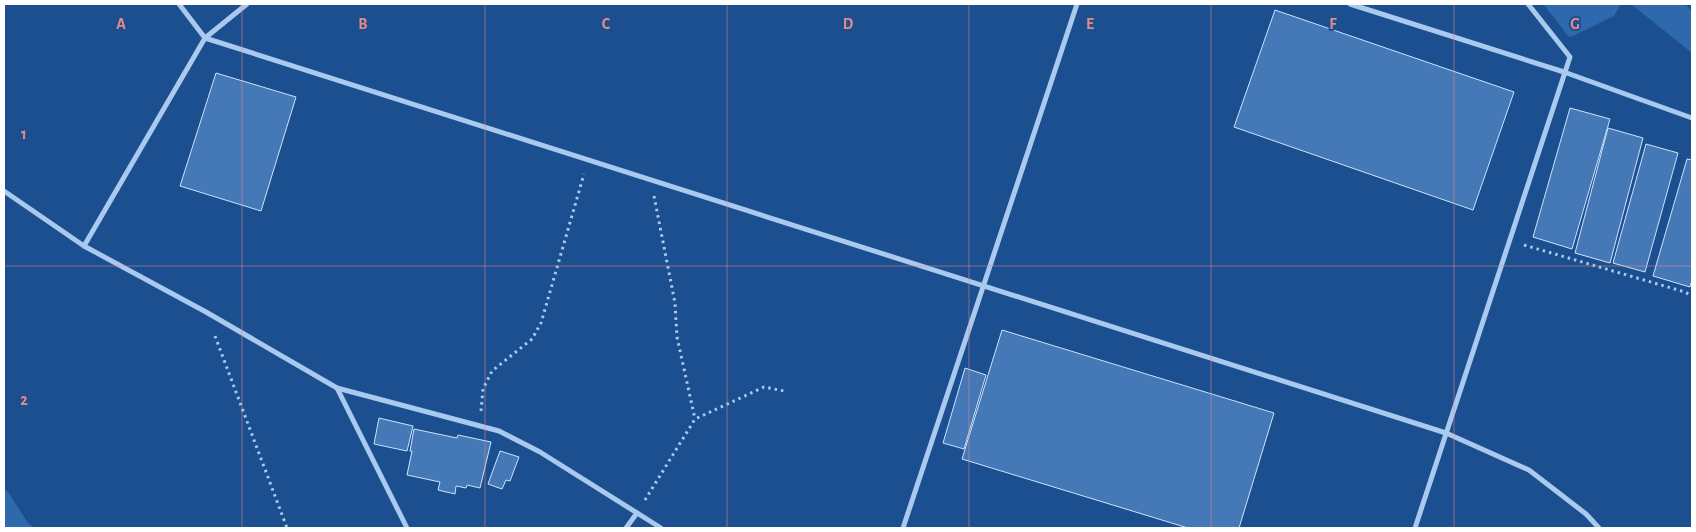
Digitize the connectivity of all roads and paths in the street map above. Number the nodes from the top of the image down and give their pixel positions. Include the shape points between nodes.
1 (179, 4) edge
2 (247, 4) edge
3 (1077, 4) edge
4 (1350, 4) edge
5 (1528, 4) edge
6 (206, 38) junction
7 (1564, 72) junction
8 (1692, 118) edge
9 (588, 159) junction
10 (650, 179) junction
11 (4, 191) edge
12 (1509, 240) junction
13 (84, 246) junction
14 (984, 285) junction
15 (1692, 296) edge
16 (206, 312) junction
17 (337, 388) junction
18 (784, 391) dead end
19 (694, 419) junction
20 (480, 426) junction
21 (1446, 433) junction
22 (638, 513) junction
23 (286, 528) edge
24 (407, 528) edge
25 (626, 528) edge
26 (661, 528) edge
27 (903, 528) edge
28 (1415, 528) edge
29 (1599, 528) edge

1 - 6 street
2 - 6 street
3 - 14 street
4 - 7 street
5 - 7 street via 1570,57
6 - 9 street
6 - 13 street
7 - 8 street
7 - 12 street
9 - 10 street
9 - 20 path via 541,323 532,340 492,371 483,389
10 - 14 street
10 - 19 path
11 - 13 street
12 - 15 path
12 - 21 street
13 - 16 street
14 - 21 street
14 - 27 street
16 - 17 street
16 - 23 path
17 - 20 street
17 - 24 street
18 - 19 path via 764,387
19 - 22 path
20 - 22 street via 540,452
21 - 28 street
21 - 29 street via 1529,470
22 - 25 street
22 - 26 street

